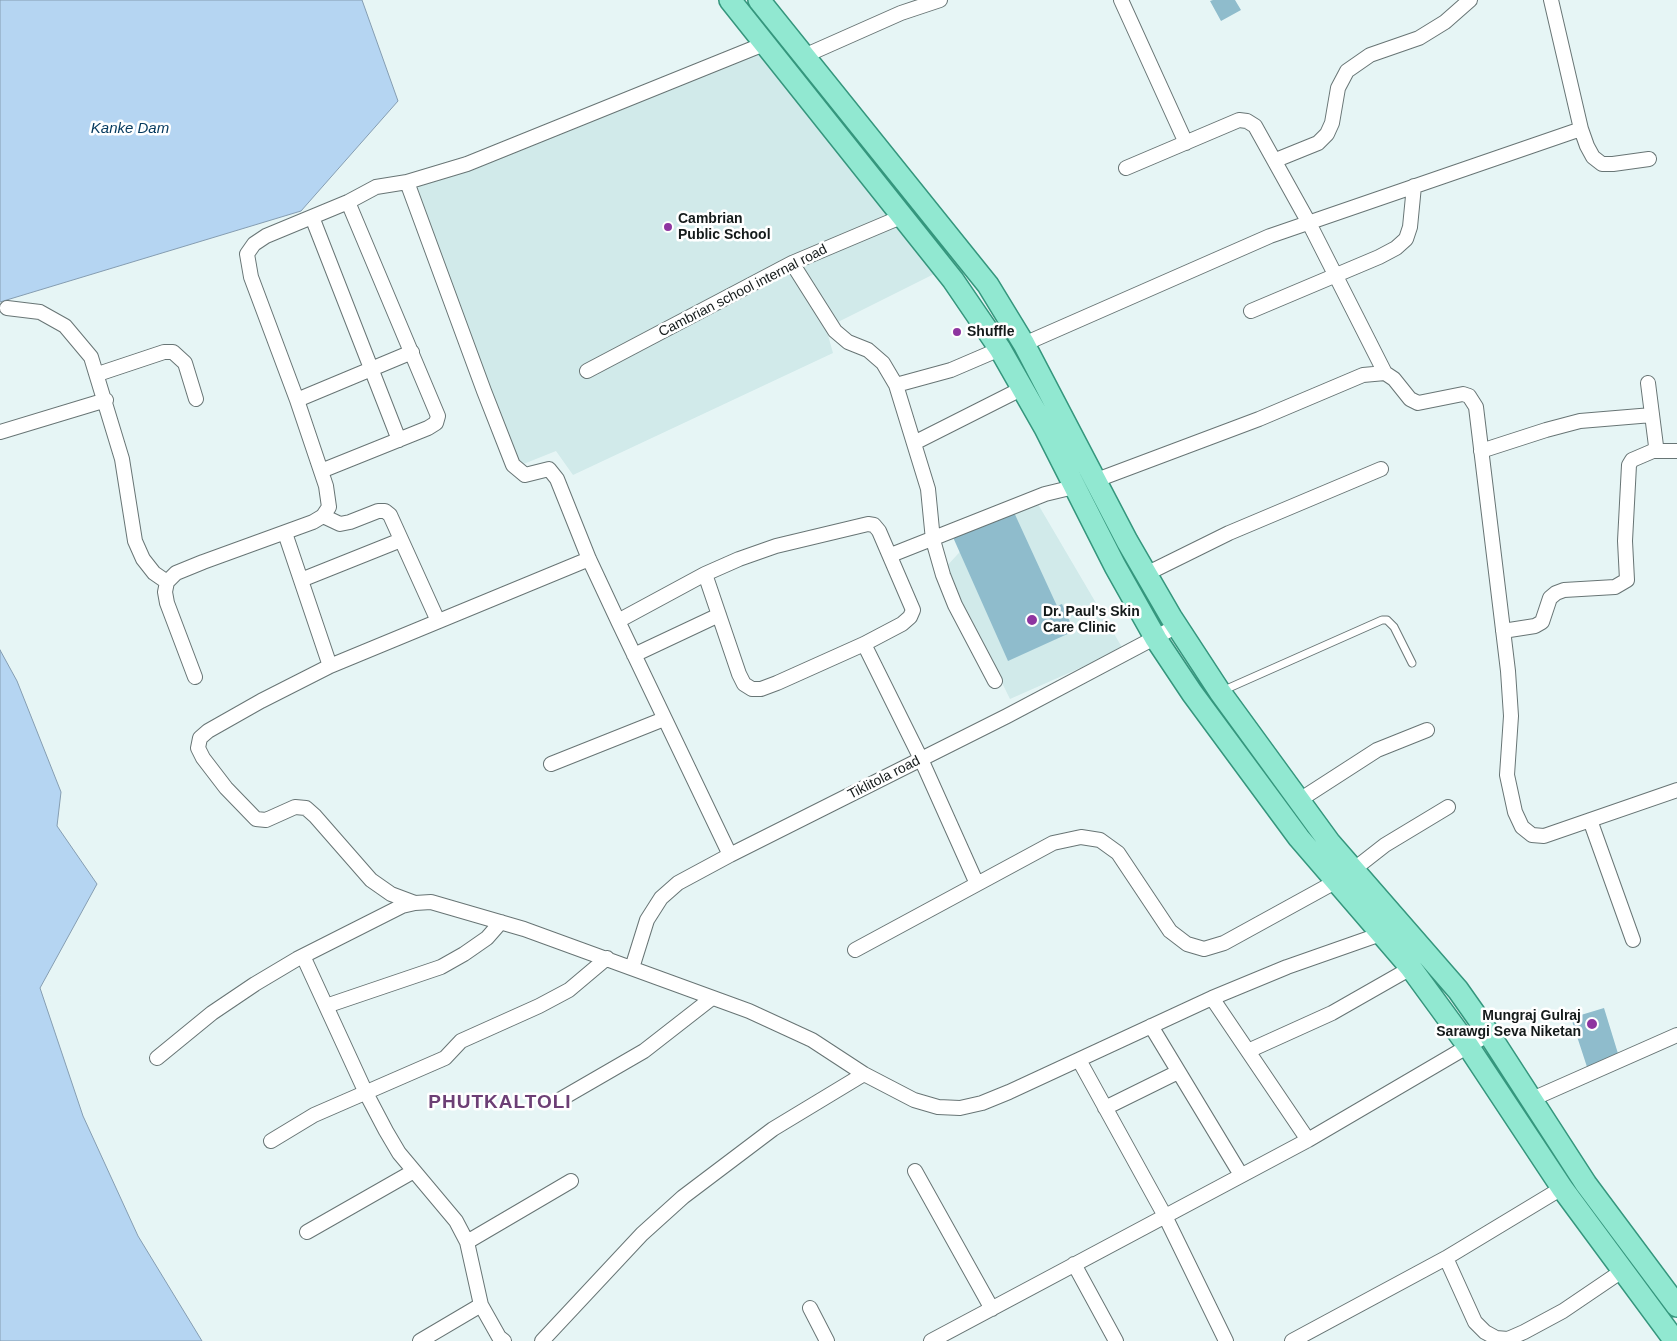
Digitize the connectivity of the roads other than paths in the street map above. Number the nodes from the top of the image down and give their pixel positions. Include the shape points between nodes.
1 (730, 0) edge
2 (759, 0) edge
3 (940, 0) edge
4 (1121, 0) edge
5 (1470, 0) edge
6 (1550, 0) edge
7 (764, 44) junction
8 (804, 56) junction
9 (1581, 129) junction
10 (1186, 143) junction
11 (1649, 159) dead end
12 (1276, 160) junction
13 (1126, 168) dead end
14 (407, 182) junction
15 (1414, 186) junction
16 (348, 202) junction
17 (312, 217) junction
18 (901, 217) junction
19 (1310, 223) junction
20 (792, 263) junction
21 (1336, 274) junction
22 (7, 308) dead end
23 (1251, 311) dead end
24 (1024, 344) junction
25 (1000, 349) junction
26 (412, 352) junction
27 (372, 368) junction
28 (587, 371) dead end
29 (1385, 373) junction
30 (98, 374) junction
31 (1648, 383) dead end
32 (896, 385) junction
33 (1023, 388) junction
34 (196, 399) dead end
35 (106, 400) junction
36 (297, 400) junction
37 (1652, 415) junction
38 (0, 432) edge
39 (398, 440) junction
40 (914, 443) junction
41 (1482, 451) junction
42 (1652, 451) junction
43 (1677, 451) edge
44 (1381, 469) dead end
45 (321, 471) junction
46 (1094, 481) junction
47 (1074, 487) junction
48 (323, 516) junction
49 (285, 533) junction
50 (401, 540) junction
51 (932, 540) junction
52 (891, 555) junction
53 (589, 559) junction
54 (705, 574) junction
55 (1146, 574) junction
56 (301, 580) junction
57 (166, 582) junction
58 (720, 615) junction
59 (618, 621) junction
60 (438, 622) junction
61 (1177, 626) junction
62 (1504, 631) junction
63 (1156, 639) junction
64 (864, 644) junction
65 (634, 655) junction
66 (1412, 663) dead end
67 (330, 666) junction
68 (195, 677) dead end
69 (995, 681) dead end
70 (1220, 692) junction
71 (664, 719) junction
72 (1428, 730) dead end
73 (921, 760) junction
74 (551, 764) dead end
75 (1677, 790) edge
76 (1298, 801) junction
77 (1448, 807) dead end
78 (1590, 820) junction
79 (730, 855) junction
80 (1353, 870) junction
81 (1335, 882) junction
82 (977, 884) junction
83 (415, 902) junction
84 (501, 922) junction
85 (1381, 934) junction
86 (1633, 940) dead end
87 (855, 950) dead end
88 (303, 956) junction
89 (607, 958) junction
90 (632, 968) junction
91 (1411, 968) junction
92 (712, 998) junction
93 (1212, 998) junction
94 (326, 1006) junction
95 (1151, 1026) junction
96 (1489, 1034) junction
97 (1677, 1035) edge
98 (1468, 1046) junction
99 (1248, 1051) junction
100 (157, 1058) dead end
101 (1079, 1060) junction
102 (1178, 1072) junction
103 (864, 1074) junction
104 (366, 1093) junction
105 (561, 1098) dead end
106 (1530, 1100) junction
107 (1105, 1108) junction
108 (1308, 1140) junction
109 (271, 1141) dead end
110 (414, 1171) junction
111 (915, 1171) dead end
112 (1241, 1175) junction
113 (571, 1181) dead end
114 (1562, 1188) junction
115 (1165, 1216) junction
116 (307, 1232) dead end
117 (467, 1242) junction
118 (1446, 1258) junction
119 (1074, 1264) junction
120 (1622, 1271) junction
121 (1673, 1295) edge
122 (481, 1305) junction
123 (810, 1308) dead end
124 (992, 1309) junction
125 (420, 1341) edge
126 (504, 1341) edge
127 (542, 1341) edge
128 (827, 1341) edge
129 (931, 1341) edge
130 (1116, 1341) edge
131 (1226, 1341) edge
132 (1292, 1341) edge
133 (1675, 1341) edge

1 - 7 main road
2 - 8 main road
3 - 8 street via 901,13
4 - 10 street
5 - 12 street via 1445,22 1419,38 1370,55 1347,71 1338,88 1327,134 1318,143
6 - 9 street
7 - 14 street via 522,144
7 - 18 main road
8 - 24 main road via 988,285
9 - 11 street via 1586,146 1602,164
9 - 15 street
10 - 12 street via 1239,120 1247,120 1262,135
10 - 13 street
12 - 19 street
14 - 16 street via 376,187
14 - 53 street via 514,465 525,474 549,469 553,473
15 - 19 street
15 - 21 street via 1406,239 1379,257
16 - 17 street
16 - 26 street
17 - 27 street
17 - 36 street via 266,236 254,244 248,254 251,277
18 - 20 street, Cambrian school internal road
18 - 25 main road via 953,280
19 - 21 street
19 - 24 street via 1270,236
20 - 28 street, Cambrian school internal road
20 - 32 street via 834,332 868,350 883,363
21 - 23 street
21 - 29 street
22 - 30 street via 40,312 65,326 92,356
24 - 46 main road
25 - 32 street via 951,370
25 - 33 main road
26 - 27 street
26 - 39 street via 438,416 436,423 428,428
27 - 36 street
27 - 39 street
29 - 41 street via 1418,403 1464,394 1469,396 1476,407
29 - 46 street via 1363,375 1259,419
30 - 34 street via 164,352 173,352 185,363
30 - 35 street
31 - 37 street
32 - 40 street
33 - 40 street
33 - 47 main road
35 - 38 street
35 - 57 street via 122,459 135,542 143,559
36 - 45 street
37 - 41 street via 1580,422
37 - 42 street via 1657,438
39 - 45 street
40 - 51 street via 928,489
41 - 62 street
42 - 43 street
42 - 62 street via 1632,460 1629,465 1625,541 1627,580 1615,587 1556,593 1550,598 1542,622
44 - 55 street via 1238,529
45 - 48 street via 329,498 329,508
46 - 55 main road
47 - 51 street via 1045,494
47 - 63 main road
48 - 49 street
48 - 50 street via 340,524 385,511
49 - 56 street
49 - 57 street via 203,562
50 - 56 street
50 - 60 street
51 - 52 street
51 - 69 street via 955,605
52 - 54 street via 879,531 868,524 776,546
52 - 64 street via 912,610 910,617
53 - 59 street
53 - 60 street
54 - 58 street
54 - 59 street
55 - 61 main road
56 - 67 street
57 - 68 street via 167,603
58 - 64 street via 738,674 752,689 777,683
58 - 65 street
59 - 65 street
60 - 67 street
61 - 63 street, Tiklitola road
61 - 70 main road
62 - 78 street via 1511,716 1507,775 1515,812 1522,827 1532,835 1544,836
63 - 73 street, Tiklitola road
63 - 81 main road via 1264,791
64 - 73 street
65 - 71 street
66 - 70 lane via 1394,627 1387,620 1382,620
67 - 83 street via 208,731 200,738 198,748 226,788 256,819 266,820 295,807 306,808 371,880 390,894
70 - 76 main road
71 - 74 street
71 - 79 street
72 - 76 street via 1377,750
73 - 79 street, Tiklitola road
73 - 82 street
75 - 78 street
76 - 80 main road
77 - 80 street via 1386,845
78 - 86 street
79 - 90 street, Tiklitola road via 678,883 661,898 647,920
80 - 96 main road via 1441,969
81 - 82 street via 1224,943 1204,949 1187,944 1170,931 1118,853 1100,840 1081,836 1053,843
81 - 85 main road
82 - 87 street
83 - 84 street via 431,902
83 - 88 street
84 - 89 street
84 - 94 street via 487,938 441,967
85 - 91 main road
85 - 93 street
88 - 94 street
88 - 100 street via 212,1013
89 - 90 street
89 - 104 street via 569,990 461,1041 445,1058
90 - 92 street
91 - 98 main road
91 - 99 street via 1332,1013
92 - 103 street via 785,1026
92 - 105 street via 644,1051
93 - 95 street
93 - 99 street
94 - 104 street
95 - 101 street
95 - 102 street
96 - 98 street
96 - 106 main road
97 - 106 street
98 - 108 street
98 - 114 main road
99 - 108 street
101 - 103 street via 982,1103 960,1108 938,1107 914,1100
101 - 107 street
102 - 107 street
102 - 112 street
103 - 127 street via 773,1128 683,1197 642,1234
104 - 109 street via 314,1115
104 - 110 street
106 - 121 main road via 1586,1184
107 - 115 street
108 - 112 street
110 - 116 street
110 - 117 street via 456,1221
111 - 124 street
112 - 115 street
113 - 117 street
114 - 118 street
114 - 120 main road
115 - 119 street
115 - 131 street
117 - 122 street
118 - 120 street via 1475,1322 1496,1338 1508,1338 1524,1332 1563,1311
118 - 132 street
119 - 124 street
119 - 130 street
120 - 133 main road
122 - 125 street
122 - 126 street
123 - 128 street
124 - 129 street

